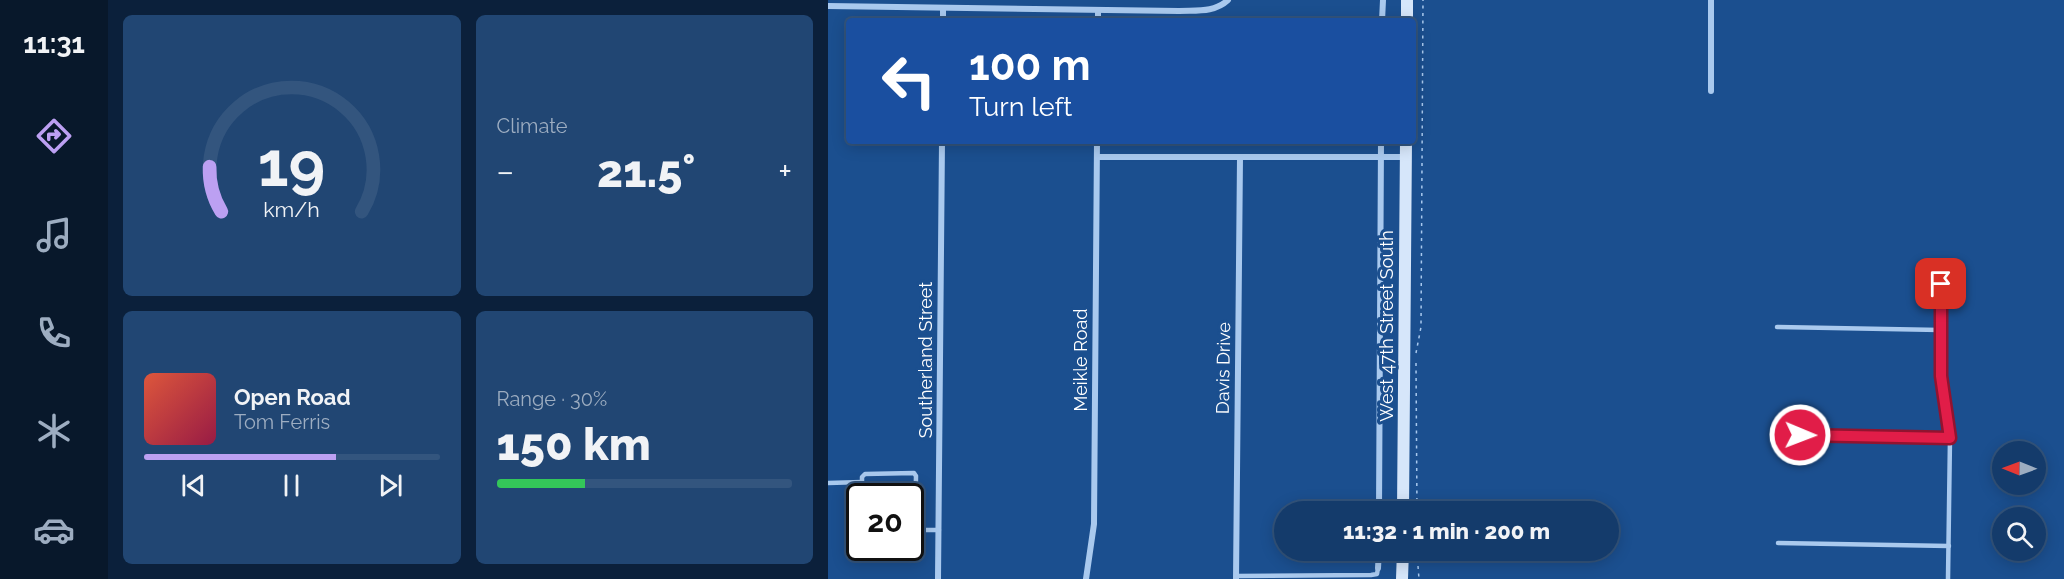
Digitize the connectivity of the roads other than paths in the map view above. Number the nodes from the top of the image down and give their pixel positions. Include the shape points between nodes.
1 (1228, 0) edge
2 (1383, 0) edge
3 (1407, 0) edge
4 (1711, 0) edge
5 (828, 6) edge
6 (943, 8) junction
7 (1098, 10) junction
8 (943, 18) edge
9 (1098, 18) edge
10 (1382, 18) edge
11 (1407, 18) edge
12 (1711, 91) dead end
13 (942, 144) edge
14 (1097, 144) edge
15 (1381, 144) edge
16 (1406, 144) edge
17 (1097, 157) junction
18 (1381, 157) junction
19 (1406, 157) junction
20 (1240, 158) junction
21 (1941, 284) dead end
22 (1777, 327) dead end
23 (1940, 330) junction
24 (1779, 434) dead end
25 (1950, 438) junction
26 (862, 482) joint
27 (828, 483) edge
28 (916, 483) edge
29 (1379, 501) edge
30 (1403, 501) edge
31 (924, 530) edge
32 (939, 530) junction
33 (1778, 543) dead end
34 (1949, 546) junction
35 (1378, 561) edge
36 (1403, 561) edge
37 (1378, 568) joint
38 (1236, 577) edge
39 (1348, 577) edge
40 (939, 579) edge
41 (1086, 579) edge
42 (1402, 579) edge
43 (1948, 579) edge

1 - 7 street via 1221,6 1202,10
2 - 10 street
3 - 11 street
4 - 12 street
5 - 6 street
6 - 7 street
6 - 8 street
7 - 9 street
13 - 32 street, Southerland Street
14 - 17 street, Meikle Road
15 - 18 street
16 - 19 street, West 47th Street South
17 - 20 street
17 - 41 street, Meikle Road via 1094,520
18 - 19 street
18 - 20 street
18 - 29 street
19 - 30 street, West 47th Street South
20 - 38 street, Davis Drive
21 - 23 lane
22 - 23 lane
23 - 25 lane via 1941,376
24 - 25 lane
25 - 34 lane
26 - 27 lane
26 - 28 lane via 866,474 914,473
31 - 32 lane
32 - 40 street, Southerland Street
33 - 34 lane
34 - 43 lane
35 - 37 street
36 - 42 street
37 - 39 lane via 1376,574
38 - 39 lane

